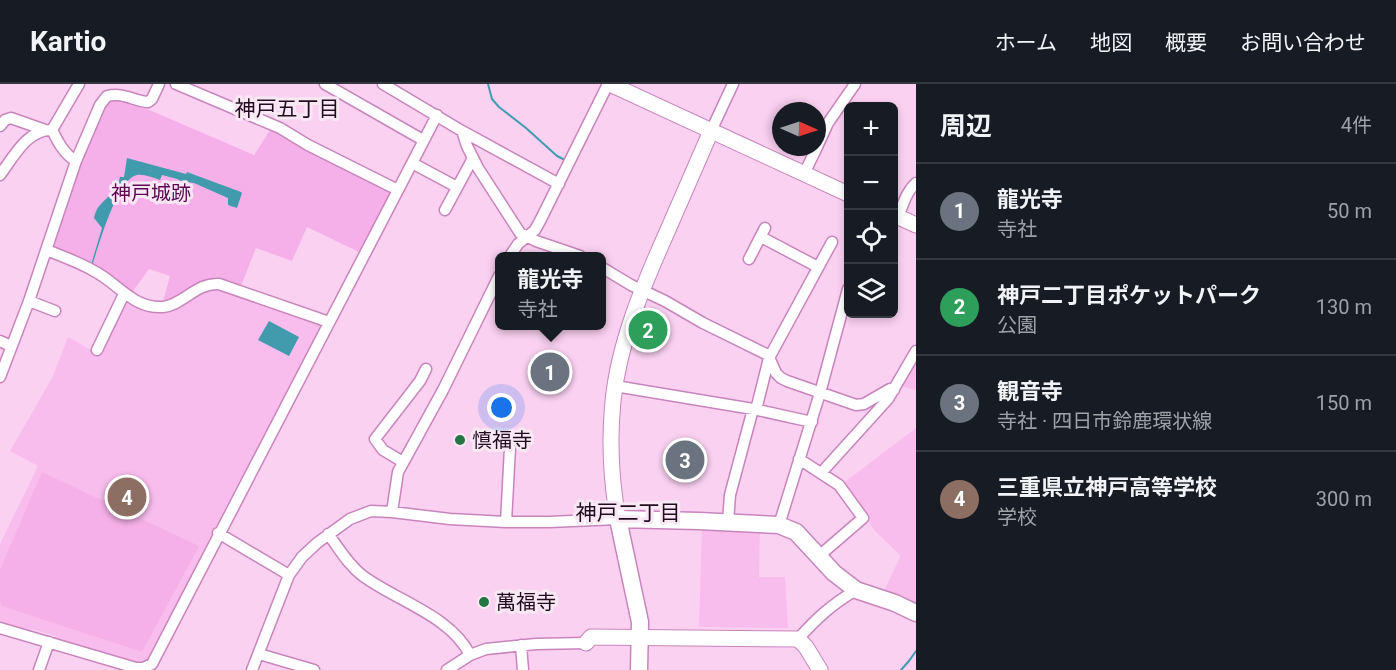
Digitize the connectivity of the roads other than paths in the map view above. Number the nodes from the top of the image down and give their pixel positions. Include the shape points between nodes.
1 (80, 84) edge
2 (159, 84) edge
3 (176, 84) edge
4 (326, 84) edge
5 (383, 84) edge
6 (609, 84) edge
7 (733, 84) edge
8 (855, 84) edge
9 (437, 115) junction
10 (0, 126) edge
11 (826, 127) edge
12 (49, 130) junction
13 (462, 130) junction
14 (711, 131) junction
15 (423, 140) junction
16 (813, 156) edge
17 (473, 158) junction
18 (76, 161) junction
19 (411, 164) junction
20 (804, 174) junction
21 (0, 175) edge
22 (916, 183) edge
23 (560, 184) junction
24 (457, 188) junction
25 (398, 190) junction
26 (844, 192) edge
27 (445, 210) dead end
28 (898, 212) edge
29 (898, 217) edge
30 (916, 225) edge
31 (526, 236) junction
32 (832, 243) dead end
33 (47, 250) junction
34 (513, 252) edge
35 (567, 252) edge
36 (749, 259) dead end
37 (819, 267) junction
38 (606, 270) edge
39 (495, 284) edge
40 (642, 290) junction
41 (124, 294) junction
42 (29, 302) junction
43 (844, 307) edge
44 (55, 311) dead end
45 (329, 322) junction
46 (0, 341) edge
47 (11, 346) junction
48 (97, 350) dead end
49 (916, 351) edge
50 (769, 358) junction
51 (426, 369) dead end
52 (0, 377) edge
53 (615, 386) junction
54 (894, 390) junction
55 (820, 393) junction
56 (754, 410) junction
57 (812, 422) junction
58 (510, 448) dead end
59 (799, 459) junction
60 (403, 462) junction
61 (821, 473) junction
62 (392, 512) junction
63 (618, 519) junction
64 (506, 522) junction
65 (728, 522) junction
66 (779, 525) junction
67 (218, 533) junction
68 (328, 534) junction
69 (819, 556) junction
70 (289, 575) junction
71 (856, 590) junction
72 (915, 613) edge
73 (0, 628) edge
74 (640, 637) junction
75 (798, 639) junction
76 (49, 642) junction
77 (585, 643) joint
78 (521, 645) junction
79 (259, 654) junction
80 (470, 655) junction
81 (145, 669) edge
82 (39, 670) edge
83 (252, 670) edge
84 (314, 670) edge
85 (447, 670) edge
86 (522, 670) edge
87 (639, 670) edge
88 (820, 670) edge

1 - 12 street
2 - 18 street via 148,102 120,94 107,96
3 - 25 street via 280,128
4 - 15 street
5 - 9 street
6 - 14 street
6 - 23 street
7 - 14 street
8 - 11 street
9 - 13 street
9 - 15 street
10 - 12 street via 11,118
12 - 18 street
12 - 21 street via 25,142
13 - 17 street
13 - 23 street
14 - 20 street
14 - 40 street
15 - 19 street
16 - 20 street
17 - 24 street
17 - 31 street via 520,233
18 - 33 street
19 - 24 street
19 - 25 street
20 - 26 street
22 - 28 street
23 - 31 street via 535,230
24 - 27 street
25 - 45 street
29 - 30 street
31 - 34 street
31 - 35 street
32 - 37 street
33 - 41 street via 92,269
33 - 42 street
36 - 37 street via 763,232
37 - 50 street
38 - 40 street
39 - 60 street
40 - 50 street
40 - 53 street
41 - 45 street via 163,307 219,284
41 - 48 street
42 - 44 street
42 - 47 street
43 - 55 street
45 - 67 street
46 - 47 street
47 - 52 street
49 - 54 street
50 - 55 street via 781,378
50 - 56 street
51 - 60 street via 375,439 383,450
53 - 56 street
53 - 63 street via 610,449
54 - 55 street via 856,405
54 - 61 street
55 - 57 street
56 - 57 street
56 - 65 street via 730,495
57 - 59 street
58 - 64 street
59 - 61 street
59 - 66 street
60 - 62 street via 396,479
61 - 69 street via 839,485 863,518
62 - 64 street
62 - 68 street via 366,513
63 - 64 street
63 - 65 main road
63 - 74 main road
65 - 66 main road
66 - 69 main road via 796,532
67 - 70 street
67 - 81 street via 152,664
68 - 70 street
68 - 80 street via 362,575 445,626
69 - 71 main road
70 - 79 street
71 - 72 main road
71 - 75 street via 826,610
73 - 76 street
74 - 75 street
74 - 77 street via 591,637
74 - 87 main road
75 - 88 street
76 - 81 street
76 - 82 street
77 - 78 street
78 - 80 street
78 - 86 street
79 - 83 street
79 - 84 street
80 - 85 street

